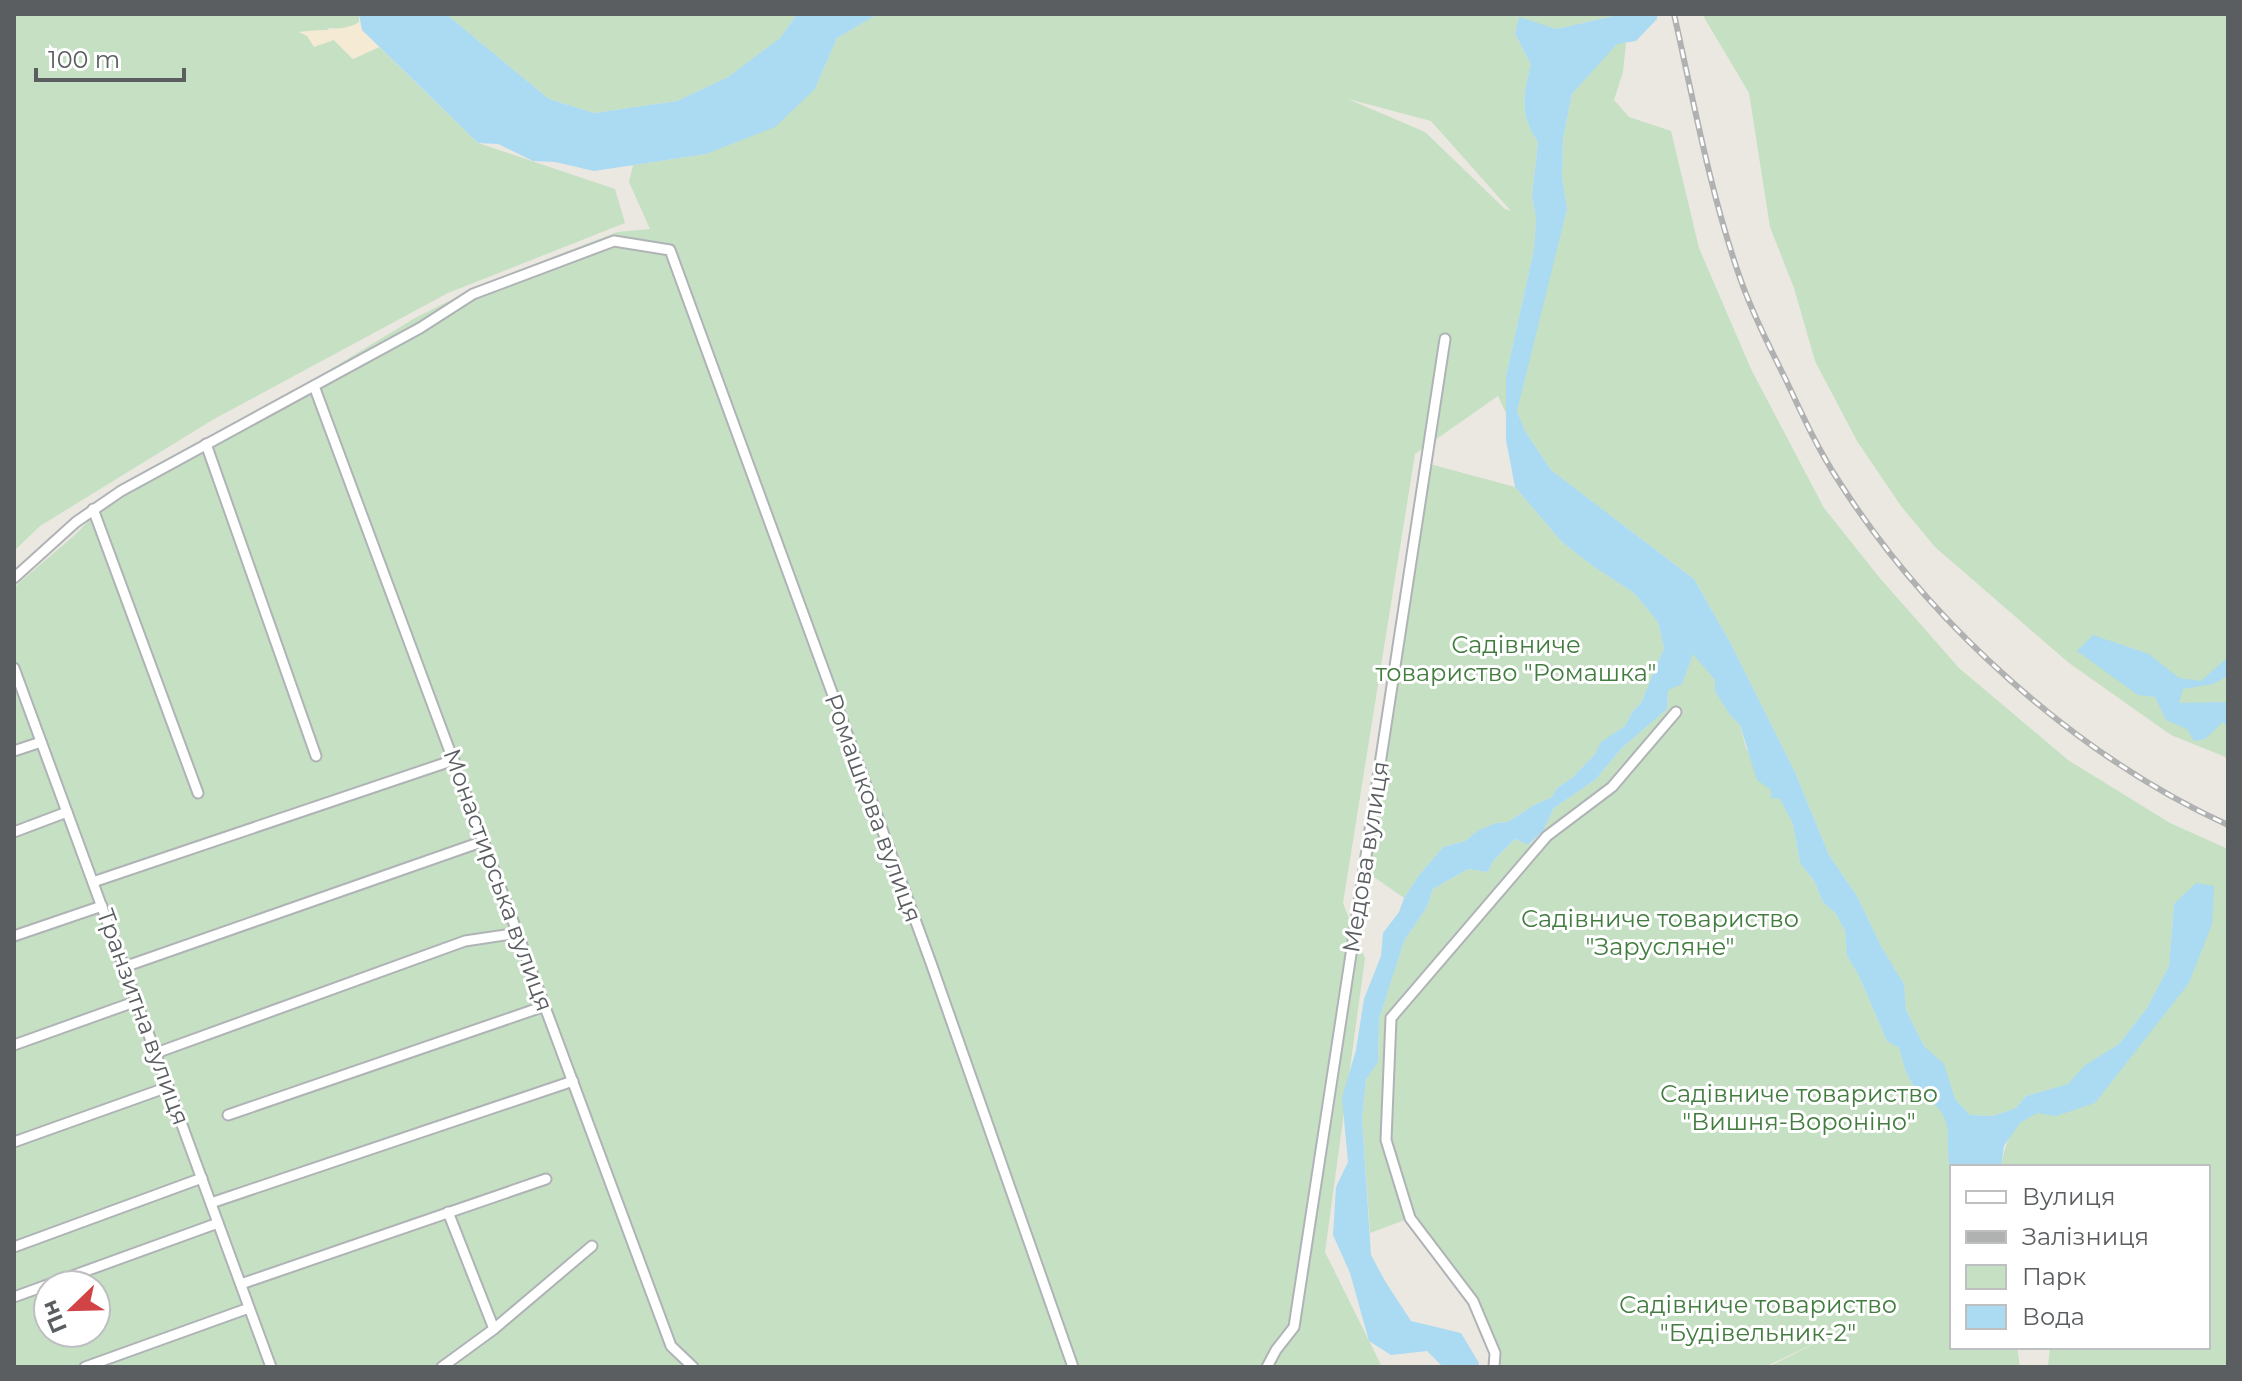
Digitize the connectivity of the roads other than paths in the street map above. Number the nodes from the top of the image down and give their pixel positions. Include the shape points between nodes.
1 (1445, 339) dead end
2 (314, 386) junction
3 (206, 444) junction
4 (93, 509) junction
5 (14, 578) edge
6 (14, 668) edge
7 (1676, 712) dead end
8 (41, 742) junction
9 (14, 751) edge
10 (316, 756) dead end
11 (454, 760) junction
12 (198, 793) dead end
13 (67, 812) junction
14 (14, 832) edge
15 (484, 841) junction
16 (93, 882) junction
17 (102, 906) junction
18 (518, 933) junction
19 (14, 936) edge
20 (124, 967) junction
21 (137, 1001) junction
22 (545, 1006) junction
23 (14, 1045) edge
24 (156, 1053) junction
25 (573, 1081) junction
26 (168, 1087) junction
27 (228, 1115) dead end
28 (14, 1142) edge
29 (202, 1178) junction
30 (546, 1179) dead end
31 (211, 1203) junction
32 (448, 1212) junction
33 (218, 1223) junction
34 (592, 1246) dead end
35 (14, 1247) edge
36 (241, 1284) junction
37 (14, 1297) edge
38 (249, 1308) junction
39 (494, 1329) junction
40 (85, 1367) edge
41 (271, 1367) edge
42 (442, 1367) edge
43 (693, 1367) edge
44 (1073, 1367) edge
45 (1267, 1367) edge
46 (1494, 1367) edge

1 - 45 street, Медова вулиця via 1294,1327
2 - 3 street
2 - 11 street, Монастирська вулиця
2 - 44 street, Ромашкова вулиця via 473,294 614,241 670,250
3 - 4 street
3 - 10 street
4 - 5 street
4 - 12 street
6 - 8 street, Транзитна вулиця
7 - 46 street via 1612,787 1547,836 1391,1018 1386,1140 1410,1218 1473,1301 1495,1353
8 - 9 street
8 - 13 street, Транзитна вулиця
11 - 15 street, Монастирська вулиця
11 - 16 street
13 - 14 street
13 - 16 street, Транзитна вулиця
15 - 18 street, Монастирська вулиця
15 - 20 street
16 - 17 street, Транзитна вулиця
17 - 19 street
17 - 20 street, Транзитна вулиця
18 - 22 street, Монастирська вулиця
18 - 24 street via 465,941
20 - 21 street, Транзитна вулиця
21 - 23 street
21 - 24 street, Транзитна вулиця
22 - 25 street, Монастирська вулиця
22 - 27 street
24 - 26 street, Транзитна вулиця
25 - 31 street
25 - 43 street, Монастирська вулиця via 671,1346
26 - 28 street
26 - 29 street, Транзитна вулиця
29 - 31 street, Транзитна вулиця
29 - 35 street
30 - 32 street
31 - 33 street, Транзитна вулиця
32 - 36 street
32 - 39 street
33 - 36 street, Транзитна вулиця
33 - 37 street
34 - 39 street
36 - 38 street, Транзитна вулиця
38 - 40 street
38 - 41 street, Транзитна вулиця
39 - 42 street

